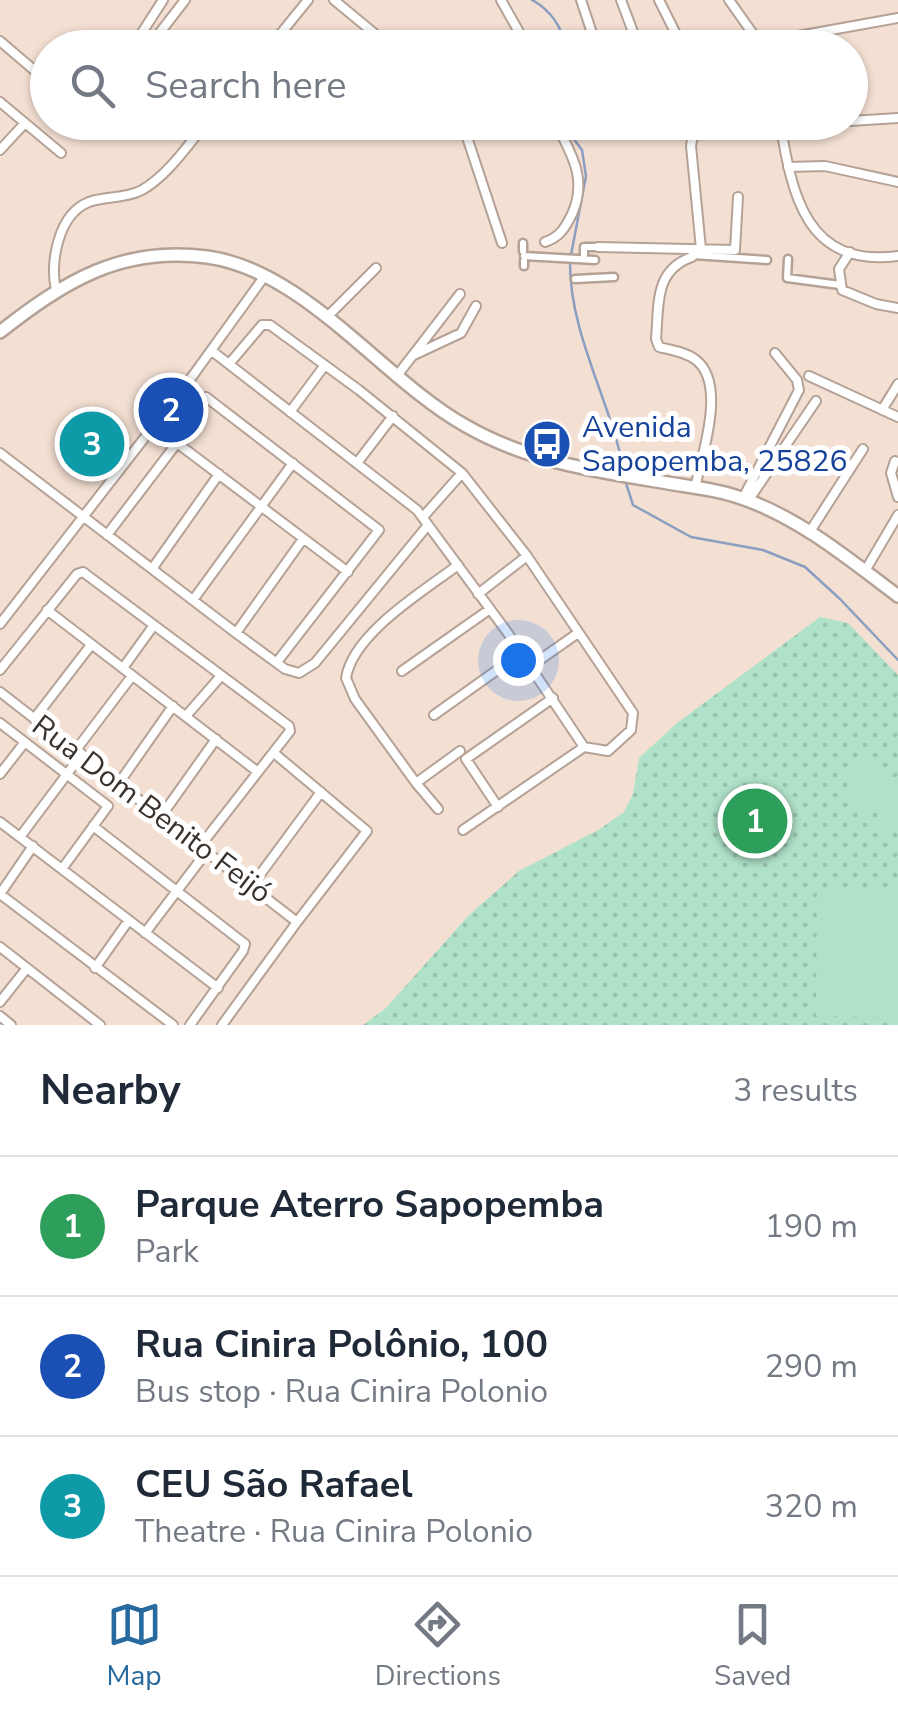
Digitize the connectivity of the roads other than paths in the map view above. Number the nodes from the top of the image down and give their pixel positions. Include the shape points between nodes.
1 (162, 0) edge
2 (184, 0) edge
3 (308, 0) edge
4 (334, 0) edge
5 (501, 0) edge
6 (581, 0) edge
7 (621, 0) edge
8 (659, 0) edge
9 (729, 0) edge
10 (898, 18) edge
11 (143, 30) edge
12 (162, 30) edge
13 (284, 30) edge
14 (370, 30) edge
15 (518, 30) edge
16 (590, 30) edge
17 (632, 30) edge
18 (674, 30) edge
19 (750, 30) edge
20 (837, 30) edge
21 (0, 41) edge
22 (30, 67) edge
23 (0, 102) edge
24 (898, 118) edge
25 (868, 120) edge
26 (25, 123) junction
27 (30, 127) edge
28 (45, 140) edge
29 (191, 140) edge
30 (468, 140) edge
31 (565, 140) edge
32 (692, 140) edge
33 (784, 140) edge
34 (0, 150) edge
35 (61, 153) dead end
36 (788, 167) junction
37 (898, 182) edge
38 (738, 196) dead end
39 (545, 242) dead end
40 (502, 243) dead end
41 (598, 246) joint
42 (696, 251) junction
43 (850, 252) junction
44 (584, 254) dead end
45 (524, 255) dead end
46 (898, 256) edge
47 (788, 259) dead end
48 (767, 260) dead end
49 (376, 268) dead end
50 (595, 268) junction
51 (264, 277) junction
52 (614, 277) dead end
53 (575, 279) dead end
54 (840, 286) junction
55 (56, 290) junction
56 (460, 294) dead end
57 (476, 306) dead end
58 (898, 308) edge
59 (326, 318) junction
60 (0, 332) edge
61 (212, 350) junction
62 (775, 353) dead end
63 (414, 355) junction
64 (229, 364) junction
65 (326, 365) junction
66 (809, 376) dead end
67 (396, 377) junction
68 (898, 384) edge
69 (816, 401) dead end
70 (882, 410) junction
71 (290, 412) junction
72 (393, 416) junction
73 (898, 417) edge
74 (177, 443) junction
75 (863, 449) dead end
76 (0, 453) edge
77 (895, 461) dead end
78 (358, 462) junction
79 (294, 463) junction
80 (462, 473) junction
81 (219, 474) junction
82 (695, 488) junction
83 (898, 497) edge
84 (746, 500) junction
85 (261, 506) junction
86 (898, 515) edge
87 (83, 516) junction
88 (426, 521) junction
89 (809, 532) junction
90 (107, 535) junction
91 (303, 538) junction
92 (527, 556) junction
93 (458, 565) junction
94 (152, 569) junction
95 (348, 572) junction
96 (865, 572) junction
97 (478, 594) junction
98 (898, 596) edge
99 (193, 600) junction
100 (490, 609) junction
101 (47, 610) junction
102 (0, 624) edge
103 (154, 625) junction
104 (578, 632) junction
105 (236, 633) junction
106 (92, 645) junction
107 (521, 653) junction
108 (277, 662) junction
109 (530, 666) junction
110 (123, 668) junction
111 (0, 670) edge
112 (402, 671) dead end
113 (132, 676) junction
114 (220, 677) junction
115 (0, 692) edge
116 (553, 698) junction
117 (173, 706) junction
118 (434, 715) dead end
119 (186, 716) junction
120 (34, 718) junction
121 (0, 722) edge
122 (216, 739) junction
123 (25, 742) junction
124 (584, 747) junction
125 (79, 752) junction
126 (274, 753) junction
127 (463, 755) junction
128 (258, 772) junction
129 (0, 774) edge
130 (67, 774) junction
131 (119, 782) junction
132 (416, 783) junction
133 (321, 792) junction
134 (498, 807) junction
135 (438, 809) dead end
136 (162, 816) junction
137 (0, 822) edge
138 (94, 826) junction
139 (464, 830) dead end
140 (20, 837) junction
141 (32, 846) junction
142 (204, 848) junction
143 (62, 869) junction
144 (253, 884) junction
145 (177, 889) junction
146 (0, 894) edge
147 (129, 920) junction
148 (297, 922) junction
149 (145, 933) junction
150 (0, 948) edge
151 (27, 968) junction
152 (95, 968) junction
153 (218, 988) junction
154 (0, 1002) edge
155 (0, 1016) edge
156 (11, 1025) edge
157 (100, 1025) edge
158 (173, 1025) edge
159 (190, 1025) edge
160 (222, 1025) edge

1 - 11 street
2 - 12 street
3 - 13 street
4 - 14 street
5 - 15 street
6 - 16 street
7 - 17 street
8 - 18 street
9 - 19 street
10 - 20 street
21 - 22 street
23 - 26 street
24 - 25 street
26 - 27 street
26 - 34 street
28 - 35 street
29 - 55 street via 140,191 76,209 56,256
30 - 40 street
31 - 39 street via 576,161 579,190 566,226
32 - 42 street
33 - 36 street
36 - 37 street via 825,166
36 - 43 street via 809,225 827,243
38 - 42 street via 736,249
41 - 42 street
41 - 44 street via 584,246
42 - 48 street
42 - 82 street via 663,278 656,339 659,347 694,358 712,387
43 - 46 street
43 - 54 street via 840,264
45 - 50 street
47 - 54 street via 787,278
49 - 59 street
50 - 52 street
50 - 53 street
51 - 55 main road via 211,258 175,254 104,267
51 - 59 main road
51 - 61 street
54 - 58 street
55 - 60 main road
56 - 63 street
57 - 63 street via 461,332
59 - 67 main road
61 - 64 street
61 - 87 street
62 - 84 street via 799,390
63 - 67 street
64 - 65 street via 265,324
64 - 71 street
65 - 71 street
65 - 72 street
66 - 70 street
67 - 82 main road via 441,411 536,457
68 - 70 street
69 - 84 street
70 - 73 street
71 - 78 street
72 - 78 street
72 - 80 street
74 - 79 street via 174,434 205,397
74 - 81 street
74 - 90 street
75 - 89 street
76 - 87 street
77 - 83 street
78 - 88 street
79 - 85 street
79 - 95 street via 378,528
80 - 88 street
80 - 92 street
81 - 85 street
81 - 94 street
82 - 84 main road
84 - 89 main road
85 - 91 street
85 - 99 street
86 - 96 street
87 - 90 street
87 - 102 street
88 - 93 street
88 - 108 street via 309,670 294,672
89 - 96 main road
90 - 94 street
91 - 95 street
91 - 105 street
92 - 97 street
92 - 104 street
93 - 97 street
93 - 132 street via 374,632 346,673 346,683
94 - 99 street
95 - 108 street
96 - 98 main road
97 - 100 street
99 - 105 street
100 - 107 street
100 - 112 street
101 - 103 street via 83,572
101 - 106 street
101 - 111 street
103 - 110 street
103 - 114 street
104 - 109 street
104 - 124 street via 634,722 608,751
105 - 108 street
106 - 110 street
106 - 120 street
107 - 109 street
107 - 118 street
109 - 116 street
110 - 113 street
113 - 117 street
113 - 125 street
114 - 119 street
114 - 126 street via 290,727
115 - 120 street, Rua Dom Benito Feijó
116 - 124 street
116 - 127 street
117 - 119 street
117 - 131 street
119 - 122 street
120 - 125 street, Rua Dom Benito Feijó
121 - 123 street
122 - 128 street
122 - 136 street
123 - 129 street
123 - 130 street
124 - 134 street
125 - 130 street
125 - 131 street, Rua Dom Benito Feijó
126 - 128 street
126 - 133 street
127 - 132 street
127 - 134 street
128 - 142 street
130 - 138 street via 108,807
130 - 140 street
131 - 136 street, Rua Dom Benito Feijó
132 - 135 street
133 - 144 street
133 - 148 street via 368,831
134 - 139 street
136 - 142 street, Rua Dom Benito Feijó
137 - 140 street
138 - 143 street
138 - 145 street
140 - 141 street
141 - 143 street
141 - 146 street
142 - 144 street, Rua Dom Benito Feijó
142 - 145 street
143 - 147 street
144 - 148 street, Rua Dom Benito Feijó
145 - 149 street
145 - 153 street via 245,944
146 - 152 street
147 - 149 street
147 - 152 street
148 - 160 street, Rua Dom Benito Feijó
149 - 153 street
150 - 151 street
151 - 154 street
151 - 157 street
152 - 158 street
153 - 159 street
155 - 156 street

